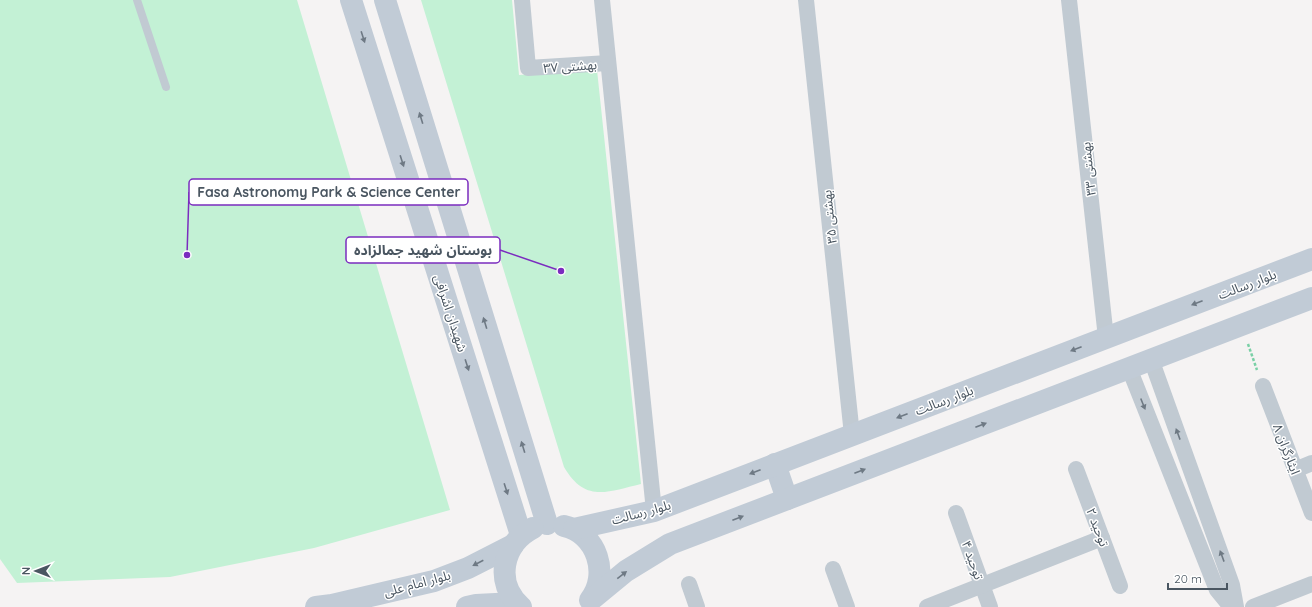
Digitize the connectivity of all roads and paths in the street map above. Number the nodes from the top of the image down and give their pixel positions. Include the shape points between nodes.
1 (138, 0) edge
2 (351, 0) edge
3 (385, 0) edge
4 (522, 0) edge
5 (602, 0) edge
6 (806, 0) edge
7 (1069, 0) edge
8 (608, 63) junction
9 (166, 87) dead end
10 (1312, 259) edge
11 (1312, 298) edge
12 (1240, 325) junction
13 (1106, 338) junction
14 (1151, 360) junction
15 (1129, 368) junction
16 (1263, 386) joint
17 (852, 435) junction
18 (1312, 463) edge
19 (775, 464) junction
20 (1076, 469) dead end
21 (1295, 470) junction
22 (787, 499) junction
23 (654, 511) junction
24 (956, 513) dead end
25 (1312, 513) edge
26 (547, 524) junction
27 (574, 529) junction
28 (1102, 538) junction
29 (517, 540) junction
30 (833, 569) dead end
31 (689, 584) dead end
32 (1312, 584) edge
33 (982, 586) junction
34 (1120, 586) dead end
35 (588, 603) edge
36 (518, 605) edge
37 (316, 607) edge
38 (467, 607) edge
39 (697, 607) edge
40 (846, 607) edge
41 (927, 607) edge
42 (990, 607) edge
43 (1231, 607) edge
44 (1236, 607) edge
45 (1253, 607) edge

1 - 9 lane
2 -> 29 street, شهیدان اشرافی
26 -> 3 street
4 - 8 street, بهشتی ۳۷ via 528,68
5 - 8 street
6 - 17 street, بهشتی ۳۵
7 - 13 street, بهشتی ۳۳
8 - 23 street
10 -> 13 street, بلوار رسالت
11 - 12 street
12 - 14 street
12 - 16 path
13 -> 17 street, بلوار رسالت
14 - 15 street
44 -> 14 street via 1232,585
22 -> 15 street
15 -> 43 street via 1217,590
16 - 21 street, ایثارگران ۸
17 - 19 street, بلوار رسالت
18 - 21 street
19 - 22 street
19 -> 23 street, بلوار رسالت
20 - 28 street, توحید ۲
21 - 25 street, ایثارگران ۸
35 -> 22 street via 626,571 670,544
23 - 27 street, بلوار رسالت
24 - 33 street, توحید ۴
26 - 27 street
26 - 29 street, بلوار امام علی via 531,529
27 - 35 street via 588,540 599,563 597,588
28 - 33 street
28 - 34 street, توحید ۲
29 - 36 street via 507,556 505,581
29 -> 37 street, بلوار امام علی via 468,568 434,582
30 - 40 street
31 - 39 street
32 - 45 street
33 - 41 street
33 - 42 street, توحید ۴
36 - 38 street

